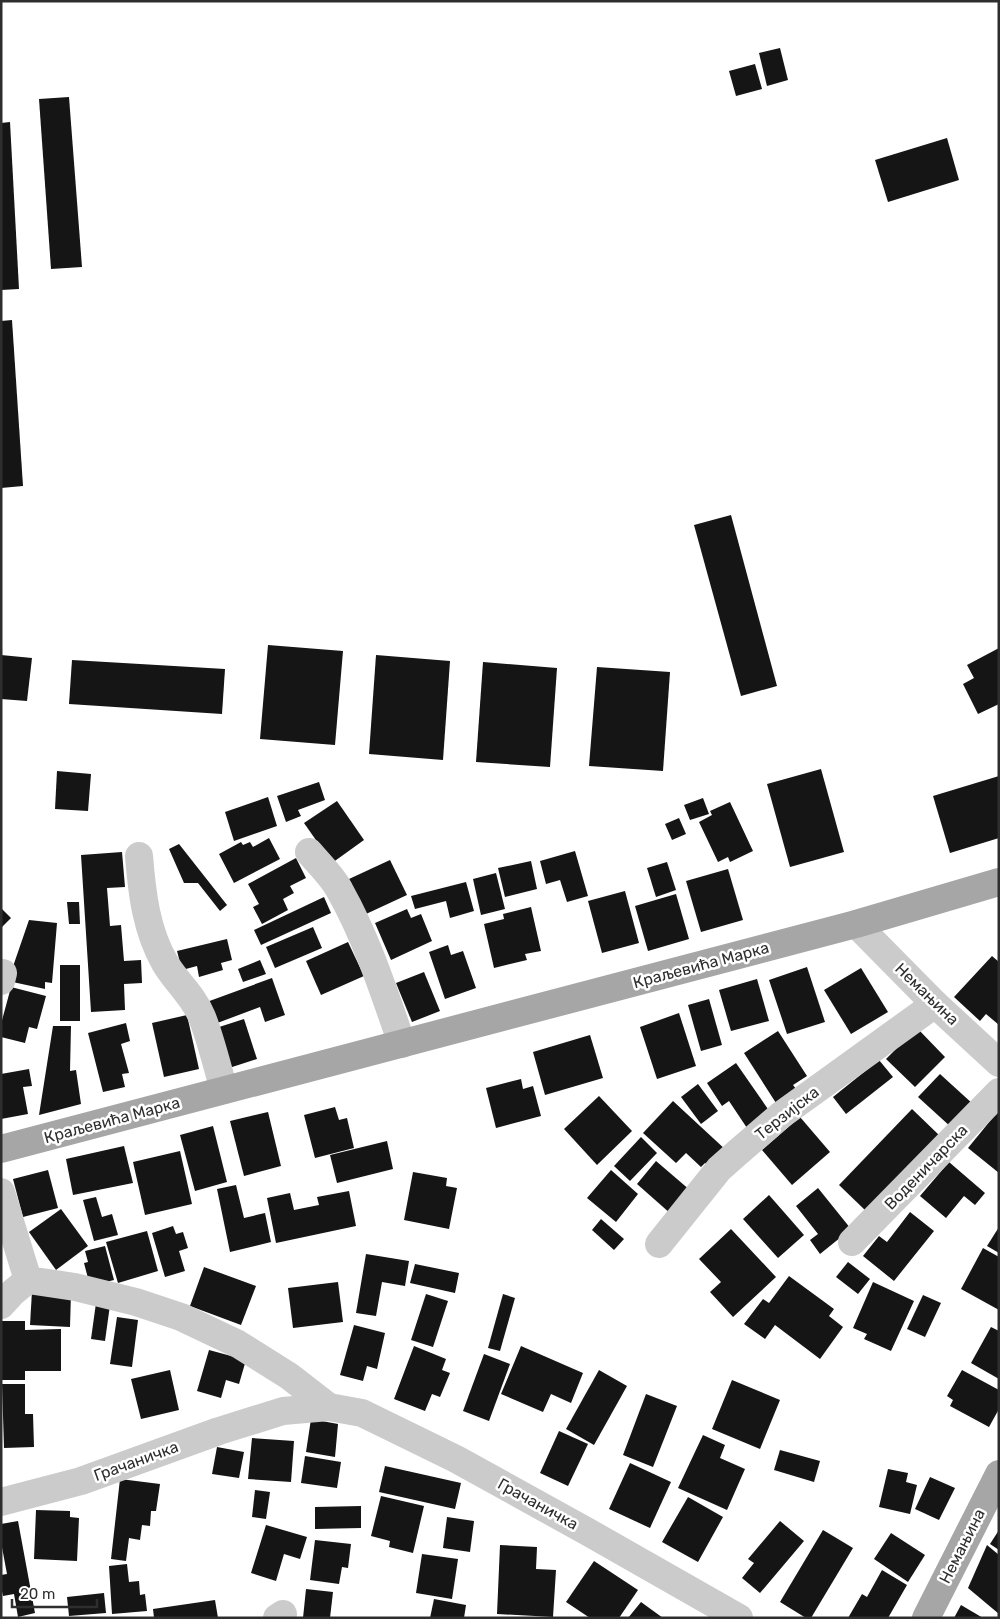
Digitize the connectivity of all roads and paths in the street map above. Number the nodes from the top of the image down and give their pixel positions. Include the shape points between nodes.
1 (309, 852) dead end
2 (138, 856) dead end
3 (999, 882) edge
4 (856, 924) junction
5 (935, 1004) junction
6 (402, 1044) junction
7 (999, 1064) edge
8 (224, 1090) junction
9 (999, 1092) edge
10 (1, 1149) edge
11 (1, 1192) edge
12 (852, 1242) dead end
13 (658, 1244) dead end
14 (28, 1280) junction
15 (1, 1305) edge
16 (329, 1407) junction
17 (999, 1474) edge
18 (1, 1502) edge
19 (739, 1618) edge
20 (926, 1618) edge

1 - 6 street via 339,889 380,981
2 - 8 street via 146,916 155,942 166,964 202,1016
3 - 4 main road, Краљевића Марка
4 - 5 street, Немањина
4 - 6 main road, Краљевића Марка
5 - 7 street, Немањина
5 - 13 street, Терзијска via 781,1115 737,1153
6 - 8 main road, Краљевића Марка
8 - 10 main road, Краљевића Марка
9 - 12 street, Воденичарска
11 - 14 street
14 - 15 street
14 - 16 street, Грачаничка via 75,1287 181,1316 289,1376
16 - 18 street, Грачаничка via 283,1411 81,1481
16 - 19 street, Грачаничка via 362,1413 456,1458
17 - 20 main road, Немањина

